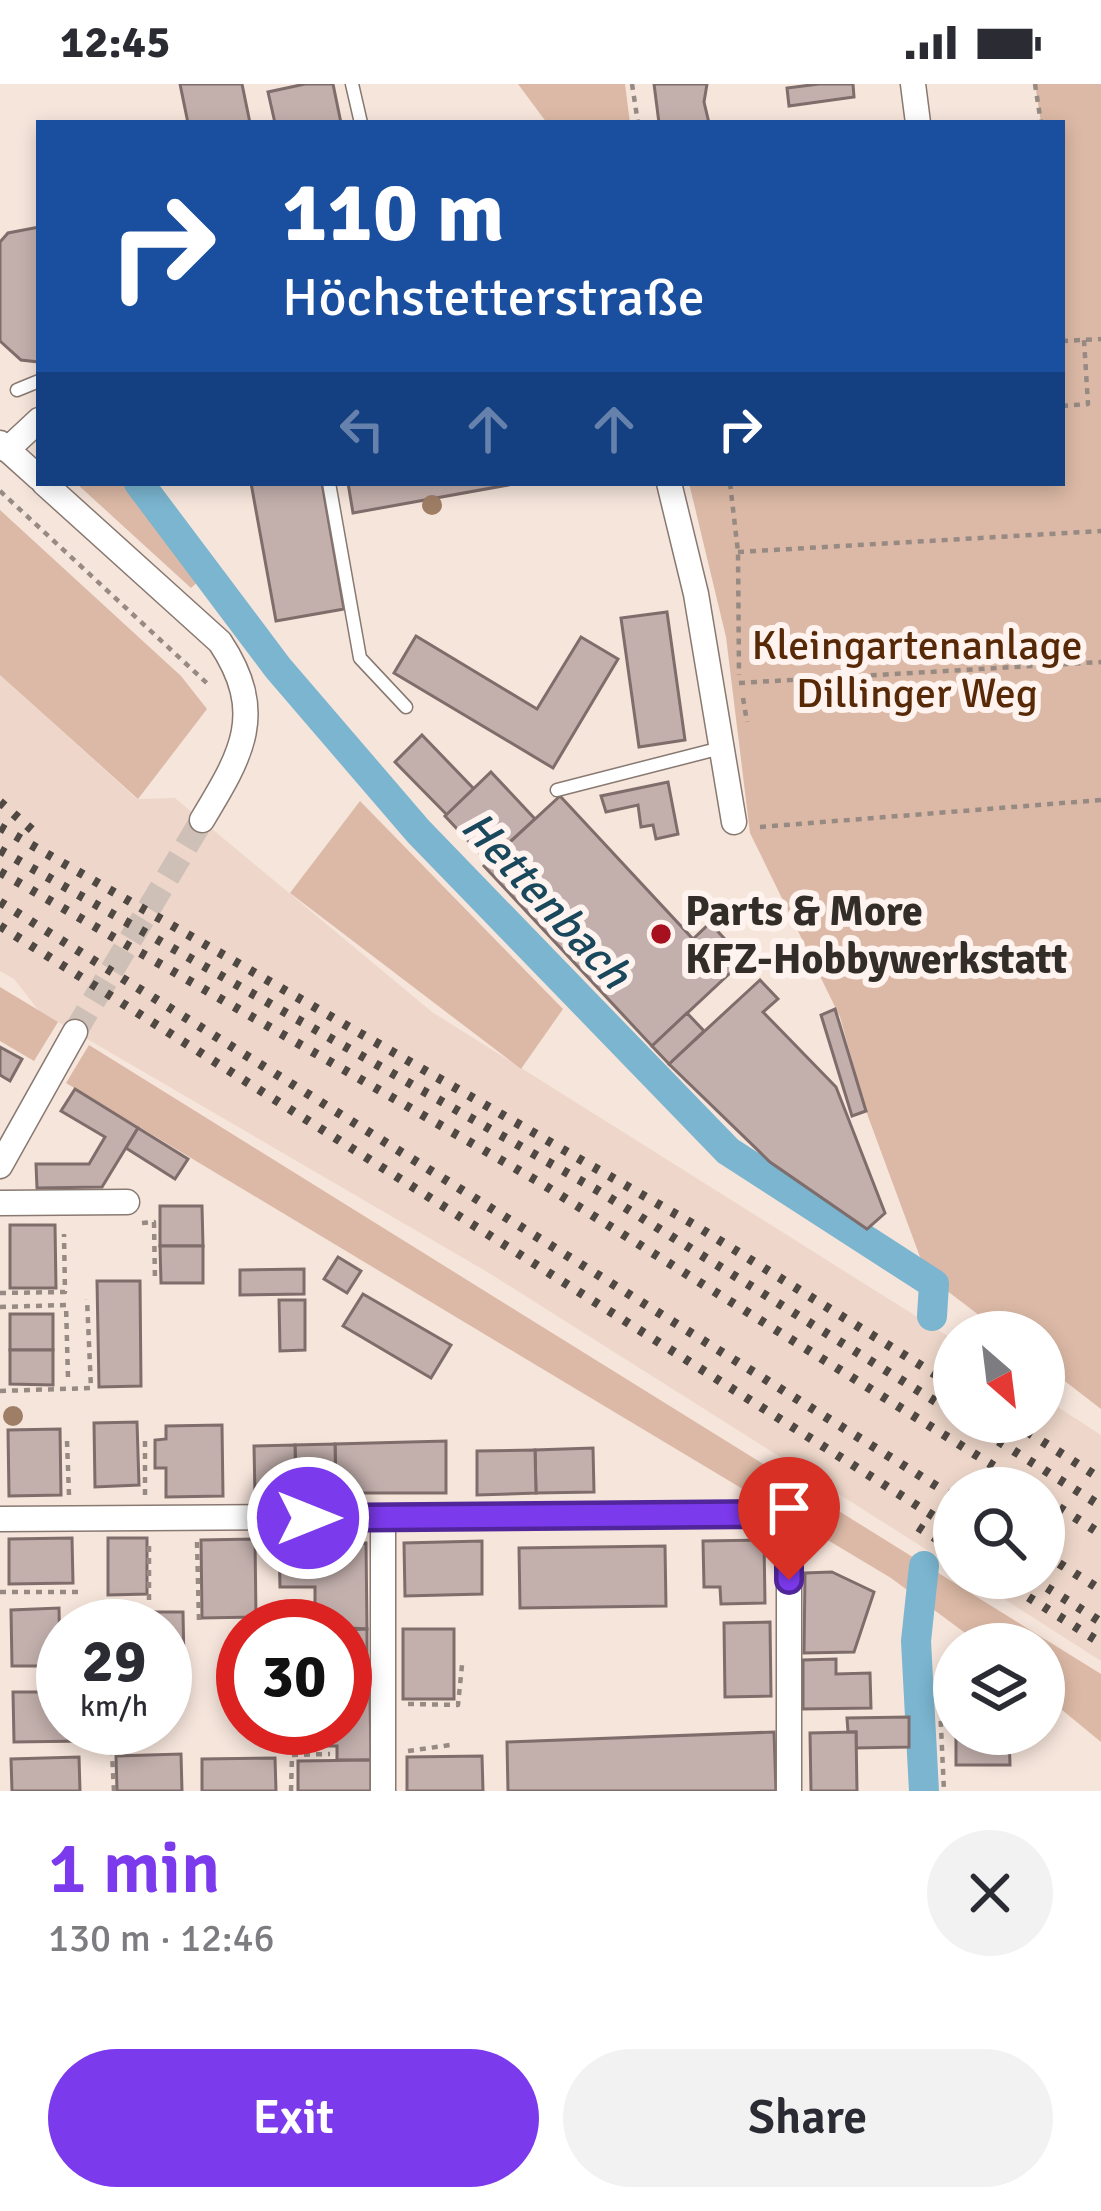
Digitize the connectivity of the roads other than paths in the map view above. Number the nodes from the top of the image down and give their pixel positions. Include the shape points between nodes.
1 (352, 84) edge
2 (913, 84) edge
3 (360, 120) edge
4 (918, 120) edge
5 (36, 382) edge
6 (17, 390) dead end
7 (36, 422) edge
8 (4, 446) edge
9 (36, 475) edge
10 (48, 486) edge
11 (330, 486) edge
12 (670, 486) edge
13 (406, 707) dead end
14 (722, 747) junction
15 (556, 790) dead end
16 (202, 820) tunnel mouth
17 (734, 822) dead end
18 (75, 1032) tunnel mouth
19 (0, 1166) edge
20 (0, 1203) edge
21 (133, 1206) road end
22 (383, 1517) junction
23 (0, 1519) edge
24 (383, 1791) edge
25 (789, 1791) edge

1 - 3 lane
2 - 4 street
5 - 6 lane
7 - 8 street
8 - 9 street
10 - 16 street via 220,642 240,673 244,736
11 - 13 lane via 360,658
12 - 14 street
14 - 15 lane
14 - 17 street
18 - 19 street
20 - 21 street
22 - 23 street
22 - 24 street
22 - 25 street via 763,1514 789,1540

